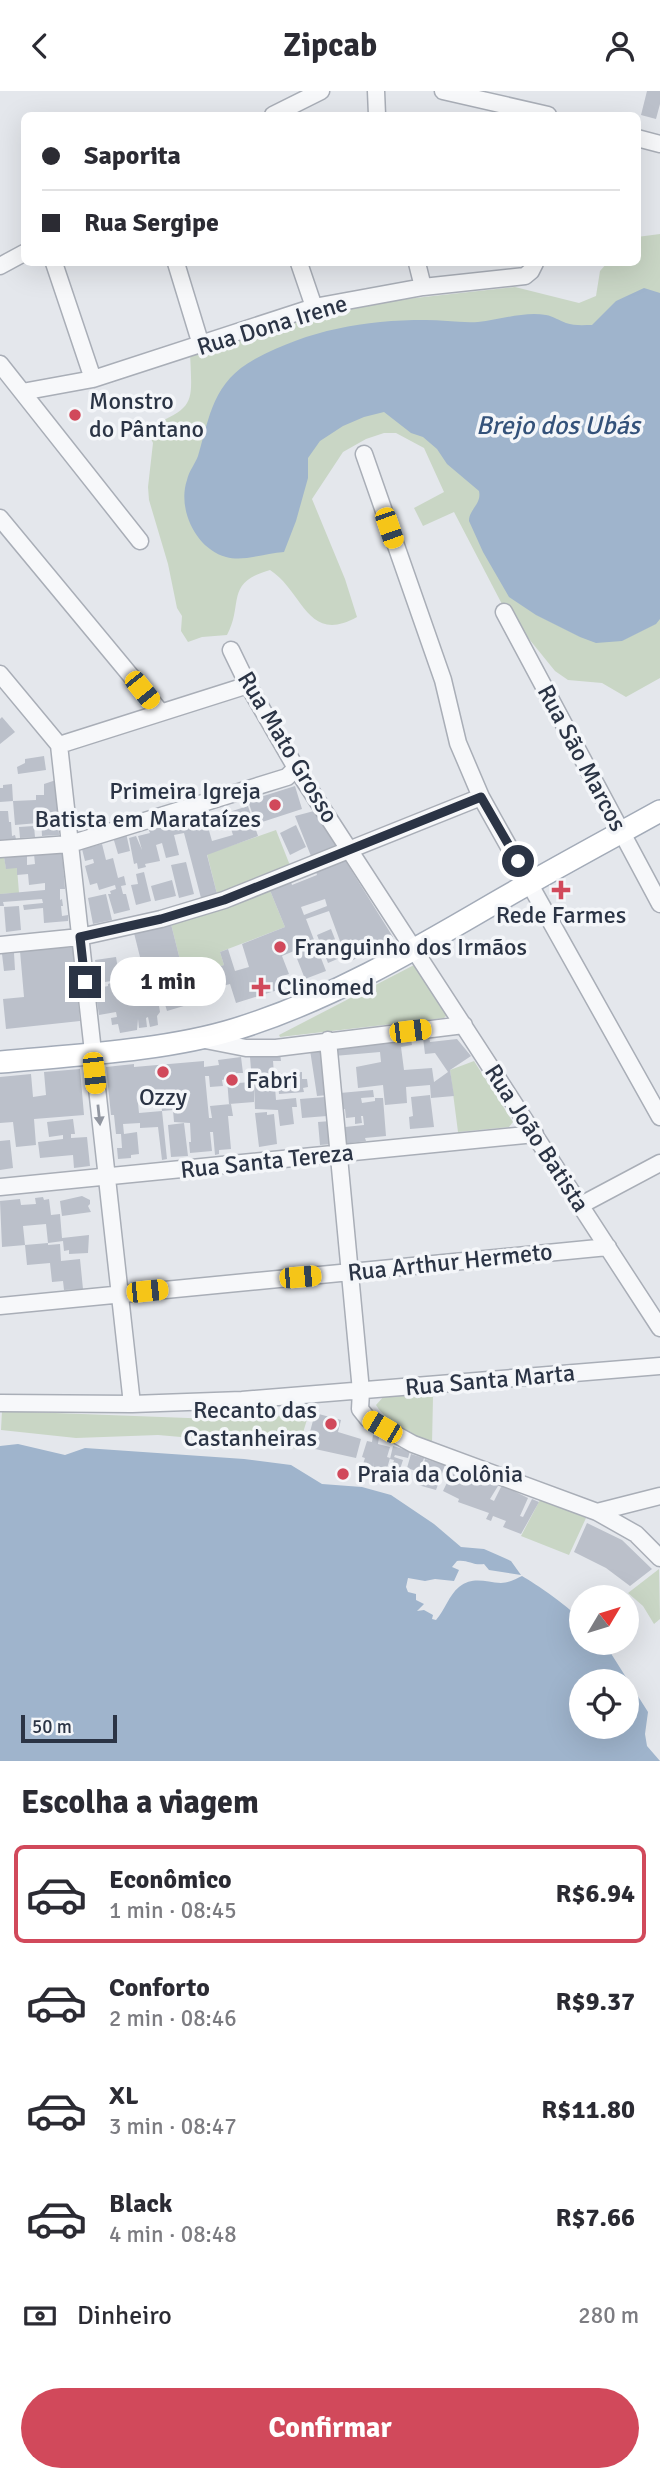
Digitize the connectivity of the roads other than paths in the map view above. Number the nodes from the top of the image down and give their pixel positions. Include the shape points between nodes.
1 (321, 91) edge
2 (376, 91) edge
3 (443, 91) edge
4 (489, 108) edge
5 (279, 112) edge
6 (377, 112) edge
7 (523, 112) edge
8 (641, 139) edge
9 (660, 144) edge
10 (21, 255) edge
11 (0, 266) edge
12 (55, 266) edge
13 (177, 266) edge
14 (300, 266) edge
15 (417, 266) edge
16 (530, 269) edge
17 (423, 287) junction
18 (314, 307) junction
19 (201, 345) junction
20 (0, 364) edge
21 (93, 379) junction
22 (22, 392) junction
23 (364, 454) dead end
24 (0, 518) edge
25 (140, 541) dead end
26 (505, 612) dead end
27 (231, 650) dead end
28 (0, 674) edge
29 (248, 685) junction
30 (160, 711) junction
31 (59, 745) junction
32 (296, 768) junction
33 (481, 797) junction
34 (660, 811) edge
35 (621, 833) junction
36 (70, 844) junction
37 (0, 849) edge
38 (350, 849) junction
39 (530, 883) junction
40 (660, 904) edge
41 (80, 937) junction
42 (0, 945) edge
43 (415, 948) junction
44 (464, 1025) junction
45 (198, 1038) junction
46 (328, 1040) junction
47 (92, 1052) junction
48 (0, 1062) edge
49 (660, 1117) edge
50 (535, 1134) junction
51 (339, 1154) junction
52 (660, 1163) edge
53 (106, 1177) junction
54 (0, 1187) edge
55 (580, 1205) junction
56 (608, 1247) junction
57 (351, 1272) junction
58 (121, 1293) junction
59 (0, 1306) edge
60 (660, 1328) edge
61 (660, 1366) edge
62 (361, 1391) junction
63 (0, 1403) edge
64 (132, 1404) junction
65 (660, 1496) edge
66 (597, 1512) junction
67 (660, 1558) edge

1 - 5 street
2 - 6 street
3 - 4 street
4 - 7 street
8 - 9 street
10 - 11 street
12 - 21 street
13 - 19 street
14 - 18 street
15 - 17 street
16 - 17 street, Rua Dona Irene
17 - 18 street, Rua Dona Irene
18 - 19 street, Rua Dona Irene
19 - 21 street, Rua Dona Irene
20 - 22 street
21 - 22 street, Rua Dona Irene
22 - 25 street
23 - 33 street via 443,680 458,743
24 - 30 street
26 - 35 street, Rua São Marcos
27 - 29 street, Rua Mato Grosso
28 - 31 street
29 - 30 street
29 - 32 street, Rua Mato Grosso
30 - 31 street
31 - 36 street
32 - 36 street via 287,777
32 - 38 street, Rua Mato Grosso
33 - 38 street
33 - 39 street
34 - 35 main road
35 - 39 main road
35 - 40 street, Rua São Marcos
36 - 37 street
36 - 41 street
38 - 41 street via 224,900
38 - 43 street, Rua Mato Grosso
39 - 43 main road
39 - 49 street
41 - 42 street
41 - 47 street
43 - 44 street, Rua João Batista
43 - 45 main road via 284,1012
44 - 46 street
44 - 50 street, Rua João Batista
45 - 46 street via 246,1048
45 - 47 main road
46 - 51 street
47 - 48 main road
47 -> 53 street
50 - 51 street, Rua Santa Tereza
50 - 55 street, Rua João Batista
51 - 53 street, Rua Santa Tereza
51 - 57 street
52 - 55 street
53 - 54 street, Rua Santa Tereza
53 - 58 street
55 - 56 street, Rua João Batista
56 - 57 street, Rua Arthur Hermeto
56 - 60 street, Rua João Batista
57 - 58 street, Rua Arthur Hermeto
57 - 62 street
58 - 59 street, Rua Arthur Hermeto
58 - 64 street
61 - 62 street, Rua Santa Marta
62 - 64 street, Rua Santa Marta
62 - 66 street via 360,1409 368,1419 413,1444
63 - 64 street, Rua Santa Marta
65 - 66 street
66 - 67 street via 636,1534

